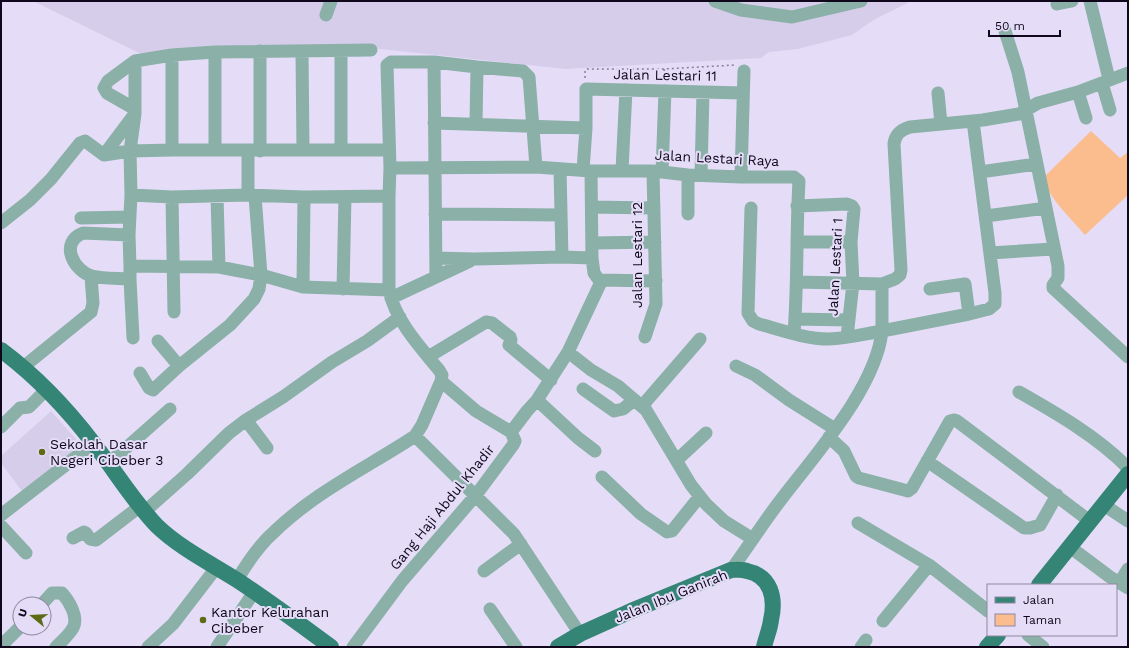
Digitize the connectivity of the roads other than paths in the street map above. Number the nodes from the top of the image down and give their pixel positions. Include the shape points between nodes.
1 (331, 1) edge
2 (715, 1) edge
3 (861, 1) edge
4 (1072, 1) edge
5 (1090, 1) edge
6 (1057, 4) dead end
7 (326, 15) dead end
8 (1005, 31) dead end
9 (371, 50) dead end
10 (260, 51) junction
11 (302, 51) junction
12 (341, 51) junction
13 (215, 52) junction
14 (172, 55) junction
15 (135, 61) junction
16 (434, 62) junction
17 (477, 67) junction
18 (744, 71) road end
19 (1128, 73) edge
20 (1105, 79) junction
21 (626, 90) junction
22 (665, 91) junction
23 (703, 92) junction
24 (1078, 92) junction
25 (743, 93) junction
26 (938, 93) dead end
27 (1025, 110) junction
28 (1110, 110) dead end
29 (135, 112) junction
30 (1086, 118) dead end
31 (973, 121) junction
32 (434, 123) junction
33 (476, 123) junction
34 (941, 124) junction
35 (532, 126) junction
36 (586, 128) junction
37 (172, 150) junction
38 (215, 150) junction
39 (254, 150) junction
40 (303, 150) junction
41 (341, 150) junction
42 (389, 150) junction
43 (130, 151) junction
44 (104, 154) junction
45 (1036, 164) junction
46 (536, 167) junction
47 (390, 168) junction
48 (435, 168) junction
49 (560, 169) junction
50 (587, 170) junction
51 (622, 170) junction
52 (657, 171) junction
53 (980, 172) junction
54 (694, 175) junction
55 (741, 177) junction
56 (131, 194) junction
57 (252, 195) junction
58 (217, 196) junction
59 (389, 196) junction
60 (172, 197) junction
61 (304, 197) junction
62 (345, 197) junction
63 (798, 206) junction
64 (592, 207) junction
65 (654, 208) junction
66 (751, 208) dead end
67 (1046, 208) junction
68 (435, 214) junction
69 (688, 214) dead end
70 (561, 215) junction
71 (130, 216) junction
72 (986, 216) junction
73 (81, 218) dead end
74 (1, 223) edge
75 (129, 235) junction
76 (655, 242) junction
77 (797, 242) junction
78 (851, 242) junction
79 (592, 243) junction
80 (1053, 249) junction
81 (990, 253) junction
82 (562, 257) junction
83 (436, 258) junction
84 (592, 258) junction
85 (474, 259) junction
86 (173, 267) junction
87 (219, 267) junction
88 (130, 272) junction
89 (261, 275) junction
90 (91, 276) junction
91 (436, 276) junction
92 (599, 280) junction
93 (656, 280) junction
94 (797, 282) junction
95 (853, 283) junction
96 (882, 284) junction
97 (303, 287) junction
98 (343, 289) junction
99 (930, 289) dead end
100 (390, 294) junction
101 (174, 312) dead end
102 (969, 314) junction
103 (400, 317) junction
104 (849, 320) junction
105 (794, 328) junction
106 (882, 331) junction
107 (645, 337) dead end
108 (847, 337) junction
109 (133, 338) dead end
110 (700, 339) dead end
111 (158, 341) dead end
112 (1, 350) edge
113 (568, 352) junction
114 (428, 357) junction
115 (1128, 357) edge
116 (179, 366) junction
117 (736, 366) dead end
118 (22, 368) junction
119 (140, 373) dead end
120 (550, 380) junction
121 (441, 381) junction
122 (583, 389) dead end
123 (46, 390) junction
124 (1019, 392) dead end
125 (537, 400) junction
126 (638, 403) junction
127 (170, 409) dead end
128 (246, 420) junction
129 (1, 427) edge
130 (511, 432) junction
131 (706, 433) dead end
132 (832, 433) junction
133 (415, 436) junction
134 (94, 443) junction
135 (267, 448) dead end
136 (595, 451) dead end
137 (677, 460) junction
138 (927, 461) junction
139 (109, 463) junction
140 (1128, 468) edge
141 (1128, 474) edge
142 (602, 476) dead end
143 (476, 495) junction
144 (1058, 495) junction
145 (700, 496) junction
146 (1104, 505) junction
147 (142, 510) junction
148 (1, 515) edge
149 (1128, 520) edge
150 (1091, 522) junction
151 (858, 523) dead end
152 (1, 526) edge
153 (73, 538) dead end
154 (753, 539) junction
155 (521, 544) junction
156 (1070, 547) junction
157 (26, 553) dead end
158 (929, 565) junction
159 (216, 568) junction
160 (1128, 569) edge
161 (731, 570) junction
162 (484, 571) dead end
163 (237, 580) junction
164 (1115, 583) edge
165 (1040, 584) edge
166 (254, 592) junction
167 (49, 596) edge
168 (490, 609) dead end
169 (987, 610) edge
170 (883, 621) dead end
171 (12, 634) edge
172 (580, 634) junction
173 (997, 636) edge
174 (1029, 636) edge
175 (565, 645) edge
176 (1, 646) edge
177 (56, 647) edge
178 (148, 647) edge
179 (217, 647) edge
180 (331, 647) edge
181 (353, 647) edge
182 (516, 647) edge
183 (764, 647) edge
184 (987, 647) edge
185 (1043, 647) edge

1 - 7 street
2 - 3 street via 741,10 792,17
4 - 6 street
5 - 20 street
8 - 27 street via 1018,72
9 - 12 street
10 - 11 street
10 - 13 street
10 - 39 street
11 - 12 street
11 - 40 street
12 - 41 street
13 - 14 street
13 - 38 street
14 - 15 street
14 - 37 street
15 - 29 street
15 - 29 street via 108,81 104,88 107,93
16 - 17 street
16 - 32 street
16 - 42 street via 391,62 387,66
17 - 33 street
17 - 35 street via 520,70 526,73 529,77
18 - 25 street
19 - 20 street
20 - 24 street
20 - 28 street
21 - 22 street, Jalan Lestari 11
21 - 36 street, Jalan Lestari 11 via 586,89
21 - 51 street
22 - 23 street, Jalan Lestari 11
22 - 52 street, Jalan Lestari 12
23 - 25 street, Jalan Lestari 11
23 - 54 street
24 - 27 street via 1038,103
24 - 30 street
25 - 55 street
26 - 34 street
27 - 31 street via 1010,116
27 - 45 street
29 - 43 street
29 - 44 street
31 - 34 street
31 - 53 street
32 - 33 street
32 - 48 street
33 - 35 street
34 - 96 street via 910,127 898,133 895,138 901,270 896,279
35 - 36 street
35 - 46 street
36 - 50 street
37 - 38 street
37 - 43 street
38 - 39 street
39 - 40 street
39 - 57 street
40 - 41 street
41 - 42 street
42 - 47 street
43 - 44 street
43 - 56 street
44 - 74 street via 85,141 80,143 51,179
45 - 53 street
45 - 67 street
46 - 48 street, Jalan Lestari Raya
46 - 49 street, Jalan Lestari Raya
47 - 48 street, Jalan Lestari Raya
47 - 59 street
48 - 68 street
49 - 50 street, Jalan Lestari Raya
49 - 70 street
50 - 51 street, Jalan Lestari Raya
50 - 64 street
51 - 52 street, Jalan Lestari Raya
52 - 54 street, Jalan Lestari Raya
52 - 65 street, Jalan Lestari 12
53 - 72 street
54 - 55 street, Jalan Lestari Raya
54 - 69 street
55 - 63 street, Jalan Lestari Raya via 794,177 799,181
56 - 60 street
56 - 71 street
57 - 58 street
57 - 61 street
57 - 89 street
58 - 60 street
58 - 87 street
59 - 62 street
59 - 100 street
60 - 86 street
61 - 62 street
61 - 97 street
62 - 98 street
63 - 77 street, Jalan Lestari Raya
63 - 78 street, Jalan Lestari 1 via 850,204 854,209
64 - 65 street
64 - 79 street
65 - 76 street, Jalan Lestari 12
66 - 105 street via 748,313 758,324
67 - 72 street
67 - 80 street
68 - 70 street
68 - 83 street
70 - 82 street
71 - 73 street
71 - 75 street
72 - 81 street
75 - 88 street
75 - 90 street via 83,233 72,240 72,257 81,269
76 - 79 street
76 - 93 street, Jalan Lestari 12
77 - 78 street
77 - 94 street, Jalan Lestari Raya
78 - 95 street, Jalan Lestari 1
79 - 84 street
80 - 81 street
80 - 115 street via 1059,276 1052,285 1053,288
81 - 102 street via 995,304 989,309
82 - 84 street
82 - 85 street
83 - 85 street
83 - 91 street
84 - 92 street via 594,274
85 - 91 street
86 - 87 street
86 - 88 street
86 - 101 street
87 - 89 street
88 - 90 street
88 - 109 street
89 - 97 street
89 - 116 street via 259,289 243,313
90 - 118 street via 91,312
91 - 100 street
92 - 93 street
92 - 113 street via 599,287
93 - 107 street, Jalan Lestari 12 via 656,304
94 - 95 street
94 - 105 street, Jalan Lestari Raya
95 - 96 street
95 - 104 street, Jalan Lestari 1
96 - 106 street
97 - 98 street
98 - 100 street
99 - 102 street via 965,284
100 - 103 street
102 - 106 street
103 - 114 street
103 - 128 street
104 - 105 street
104 - 108 street, Jalan Lestari 1
105 - 108 street via 829,339
106 - 108 street
106 - 132 street via 878,352 866,379
110 - 126 street
111 - 116 street
112 - 118 main road
113 - 120 street
113 - 126 street
114 - 120 street via 489,322 510,337 509,345
114 - 121 street via 442,375
116 - 119 street via 153,390
117 - 132 street via 754,375
118 - 123 main road
120 - 125 street
121 - 130 street via 476,412
121 - 133 street
122 - 126 street via 617,412
123 - 129 street via 29,407 20,408
123 - 134 main road
124 - 140 street via 1059,415
125 - 130 street
125 - 136 street
126 - 137 street via 646,410
127 - 139 street
128 - 135 street
128 - 147 street
130 - 143 street, Gang Haji Abdul Khadir via 515,441 513,445
131 - 137 street
132 - 138 street via 859,478 904,491 910,490
132 - 154 street
133 - 143 street
133 - 163 street via 329,489 288,519 272,533
134 - 139 main road
134 - 148 street
137 - 145 street
138 - 144 street via 1024,528 1040,524
138 - 144 street via 950,421 954,420
139 - 147 main road
141 - 146 main road
142 - 145 street via 641,514 666,532 672,531
143 - 155 street
143 - 181 street, Gang Haji Abdul Khadir via 402,581
144 - 150 street
145 - 154 street via 724,521
146 - 149 street
146 - 150 main road
147 - 153 street via 96,540 90,540 84,532
147 - 159 main road via 175,540
150 - 156 main road
151 - 158 street
152 - 157 street
154 - 161 street
155 - 162 street
155 - 172 street
156 - 164 street
156 - 165 main road
158 - 169 street
158 - 170 street
159 - 163 main road
159 - 178 street via 173,624
160 - 164 street
161 - 172 main road, Jalan Ibu Ganirah
161 - 183 main road, Jalan Ibu Ganirah via 746,570 756,574 766,581 771,591 773,613
163 - 166 main road
166 - 179 street
166 - 180 main road
167 - 177 street via 52,593 62,593 75,617 73,628
168 - 182 street
171 - 176 street
172 - 175 main road, Jalan Ibu Ganirah
173 - 184 main road
174 - 185 street

